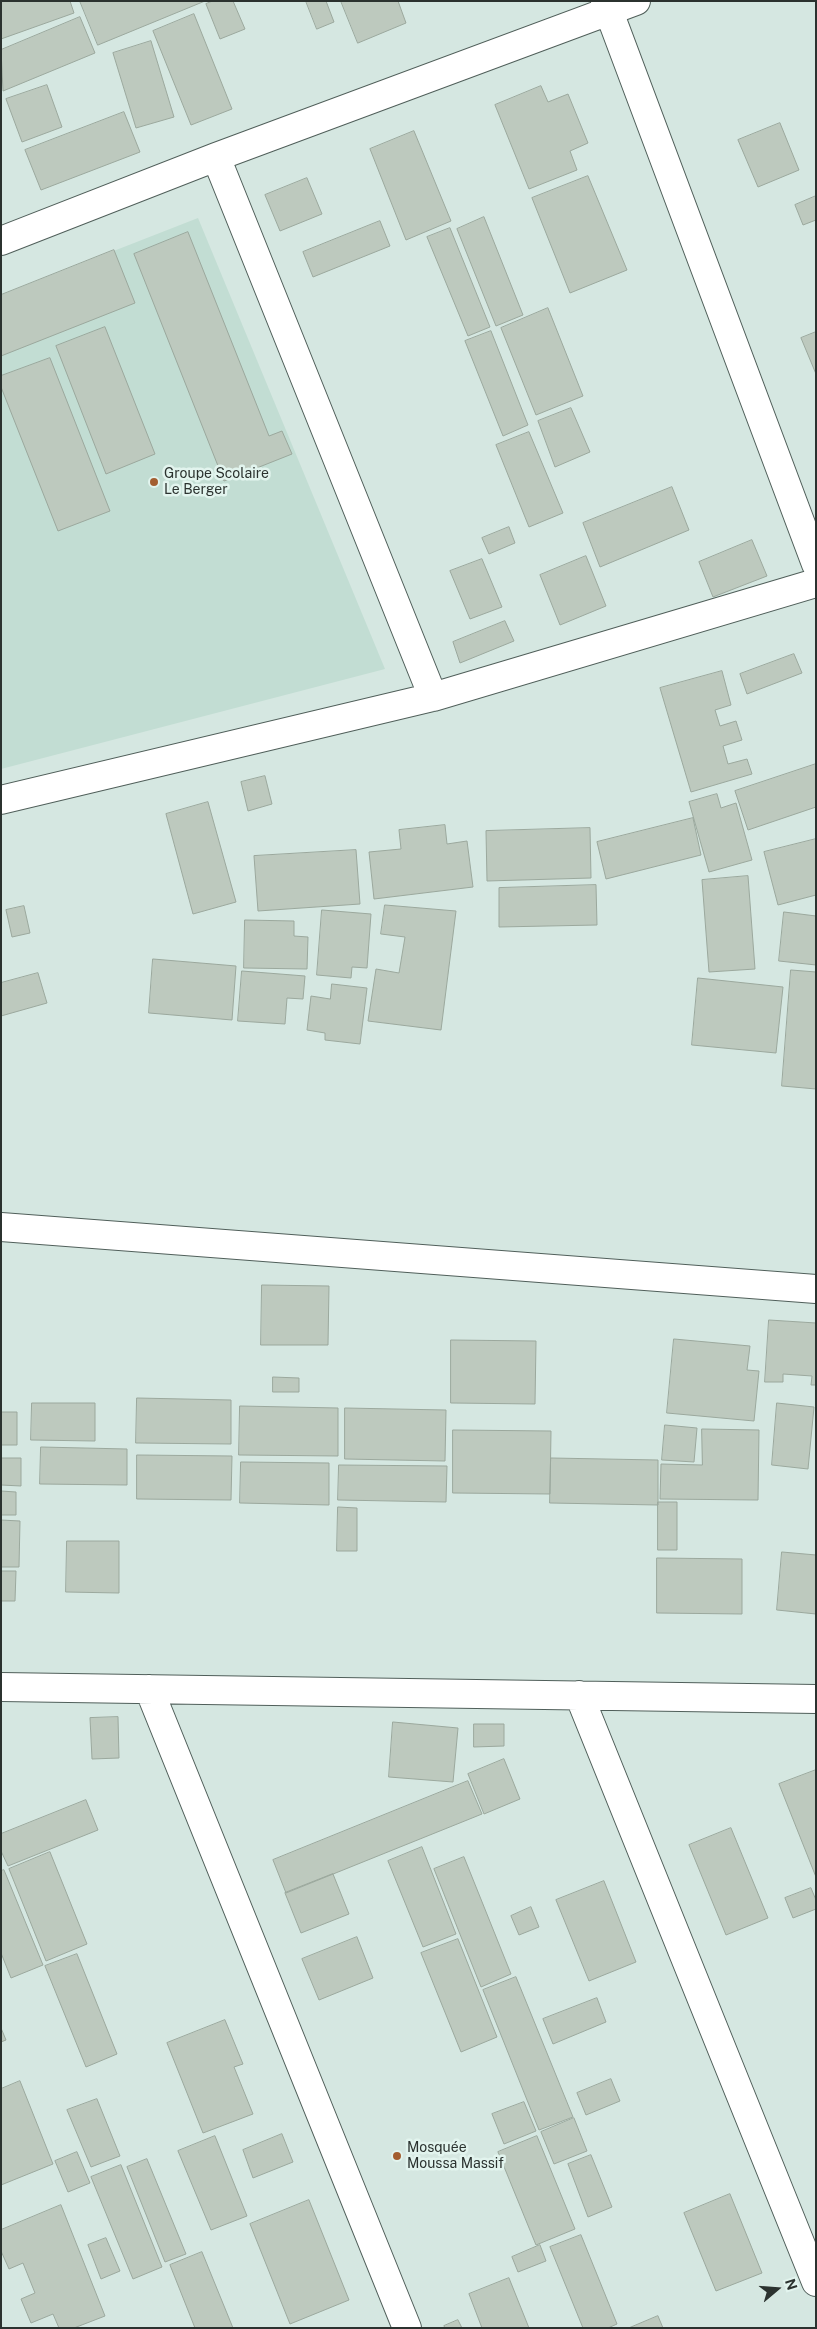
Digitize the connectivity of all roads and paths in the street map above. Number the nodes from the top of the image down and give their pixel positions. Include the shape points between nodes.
1 (636, 1) edge
2 (607, 7) edge
3 (216, 157) junction
4 (1, 241) edge
5 (816, 564) edge
6 (816, 583) edge
7 (433, 697) junction
8 (1, 800) edge
9 (1, 1227) edge
10 (816, 1289) edge
11 (1, 1687) edge
12 (149, 1689) junction
13 (579, 1695) junction
14 (816, 1699) edge
15 (816, 2282) edge
16 (403, 2327) edge

1 - 2 street
2 - 3 street
2 - 5 street
3 - 4 street
3 - 7 street
6 - 7 street
7 - 8 street
9 - 10 street
11 - 12 street
12 - 13 street
12 - 16 street
13 - 14 street
13 - 15 street

